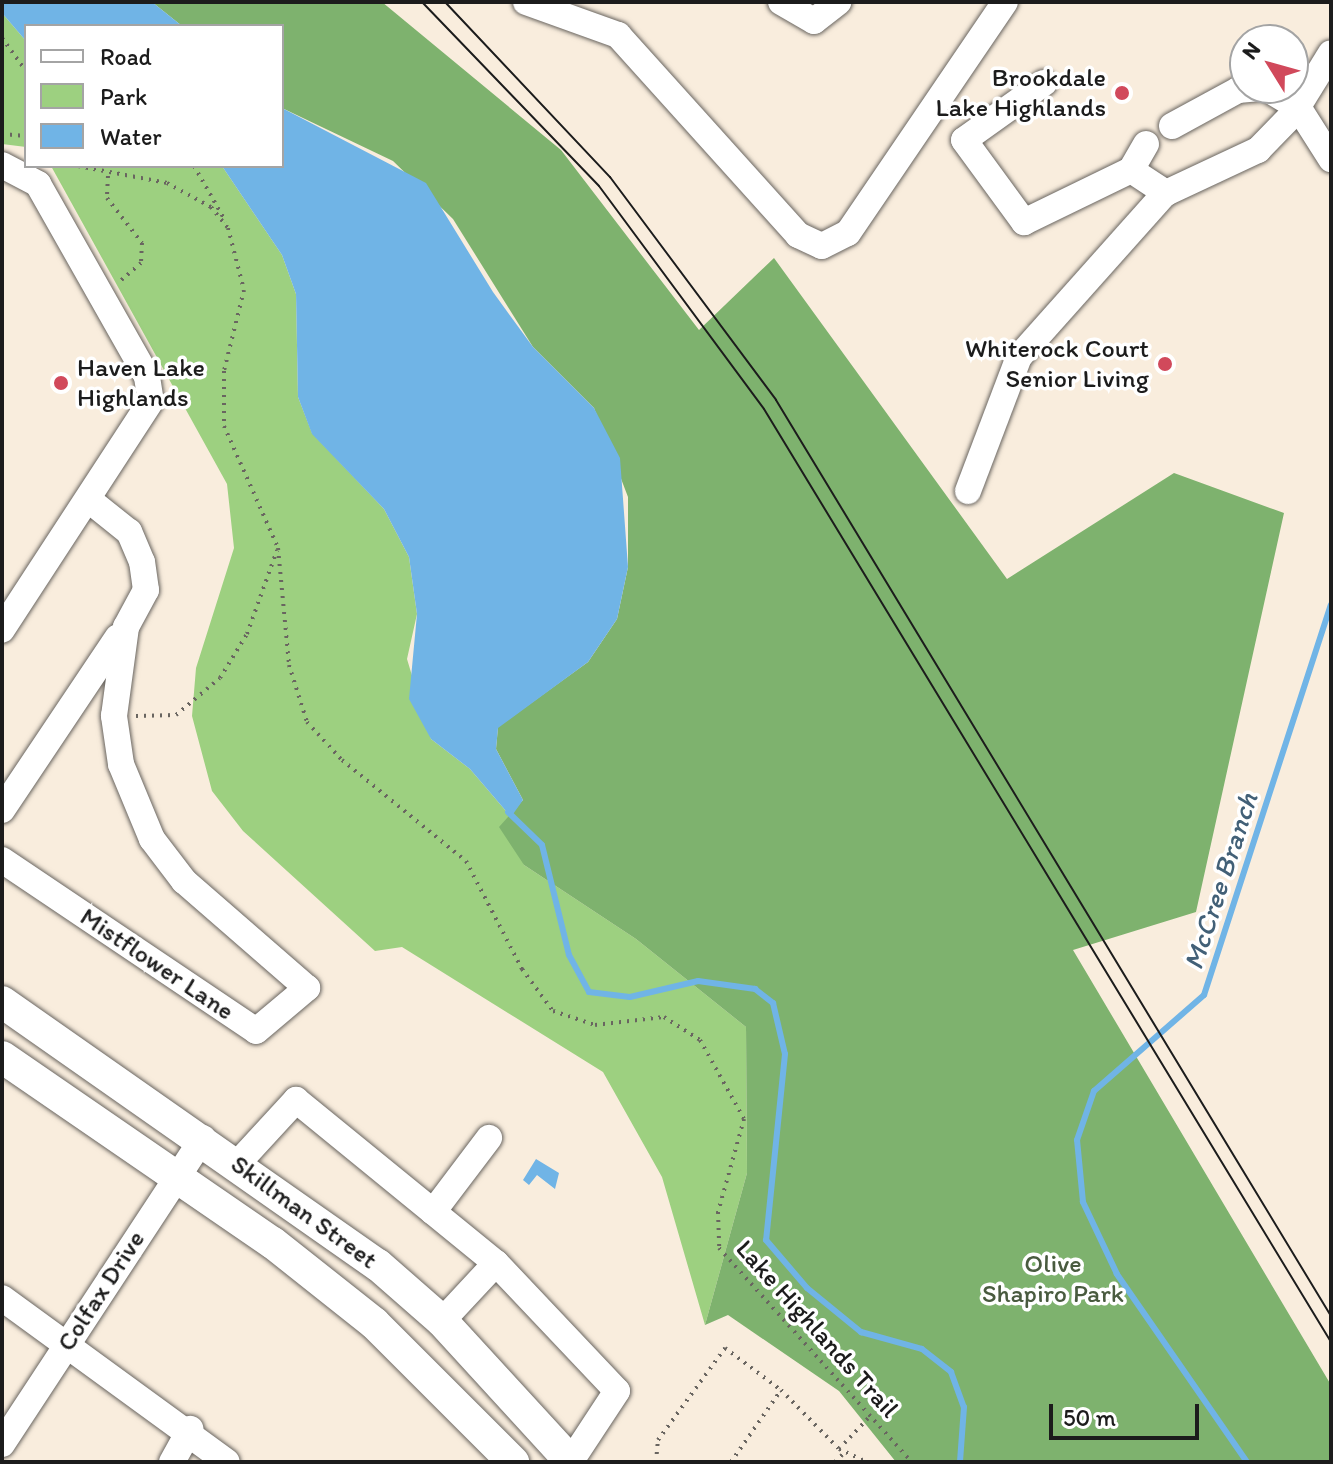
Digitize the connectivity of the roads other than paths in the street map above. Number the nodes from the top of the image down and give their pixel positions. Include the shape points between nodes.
1 (526, 2) edge
2 (781, 2) edge
3 (838, 2) edge
4 (1005, 2) edge
5 (1331, 53) edge
6 (1044, 83) dead end
7 (1229, 95) edge
8 (1293, 104) edge
9 (1298, 107) junction
10 (1172, 126) dead end
11 (1146, 144) dead end
12 (1331, 159) edge
13 (2, 165) edge
14 (1131, 170) junction
15 (1165, 193) junction
16 (968, 491) dead end
17 (89, 500) junction
18 (126, 627) junction
19 (2, 630) edge
20 (2, 810) edge
21 (2, 860) edge
22 (2, 1002) edge
23 (2, 1057) edge
24 (203, 1138) junction
25 (489, 1138) dead end
26 (238, 1163) junction
27 (177, 1176) junction
28 (433, 1212) junction
29 (496, 1263) junction
30 (2, 1298) edge
31 (442, 1321) junction
32 (68, 1341) junction
33 (190, 1429) junction
34 (2, 1444) edge
35 (172, 1462) edge
36 (227, 1462) edge
37 (513, 1462) edge
38 (571, 1462) edge

1 - 4 street via 618,35 798,235 822,246 848,233
2 - 3 street via 814,21
5 - 9 street
6 - 14 street via 964,140 1010,210 1024,222 1040,218
7 - 10 street
8 - 9 street
9 - 12 street
9 - 15 street via 1258,150
11 - 14 street
13 - 17 street via 38,184 147,377 151,401
14 - 15 street
15 - 16 street via 1019,357
17 - 18 street via 129,532 142,562 146,590
17 - 19 street
18 - 20 street
18 - 21 street, Mistflower Lane via 114,716 121,764 152,839 184,881 307,988 256,1031
22 - 24 main road, Skillman Street
23 - 27 main road, Skillman Street
24 - 26 main road, Skillman Street
24 - 27 street, Colfax Drive
25 - 28 street
26 - 28 street via 296,1100
26 - 31 main road, Skillman Street
27 - 32 street, Colfax Drive
27 - 37 main road, Skillman Street via 374,1323
28 - 29 street
29 - 31 street
29 - 38 street via 617,1391
30 - 32 street
31 - 38 main road, Skillman Street
32 - 33 street
32 - 34 street, Colfax Drive
33 - 35 street
33 - 36 street

